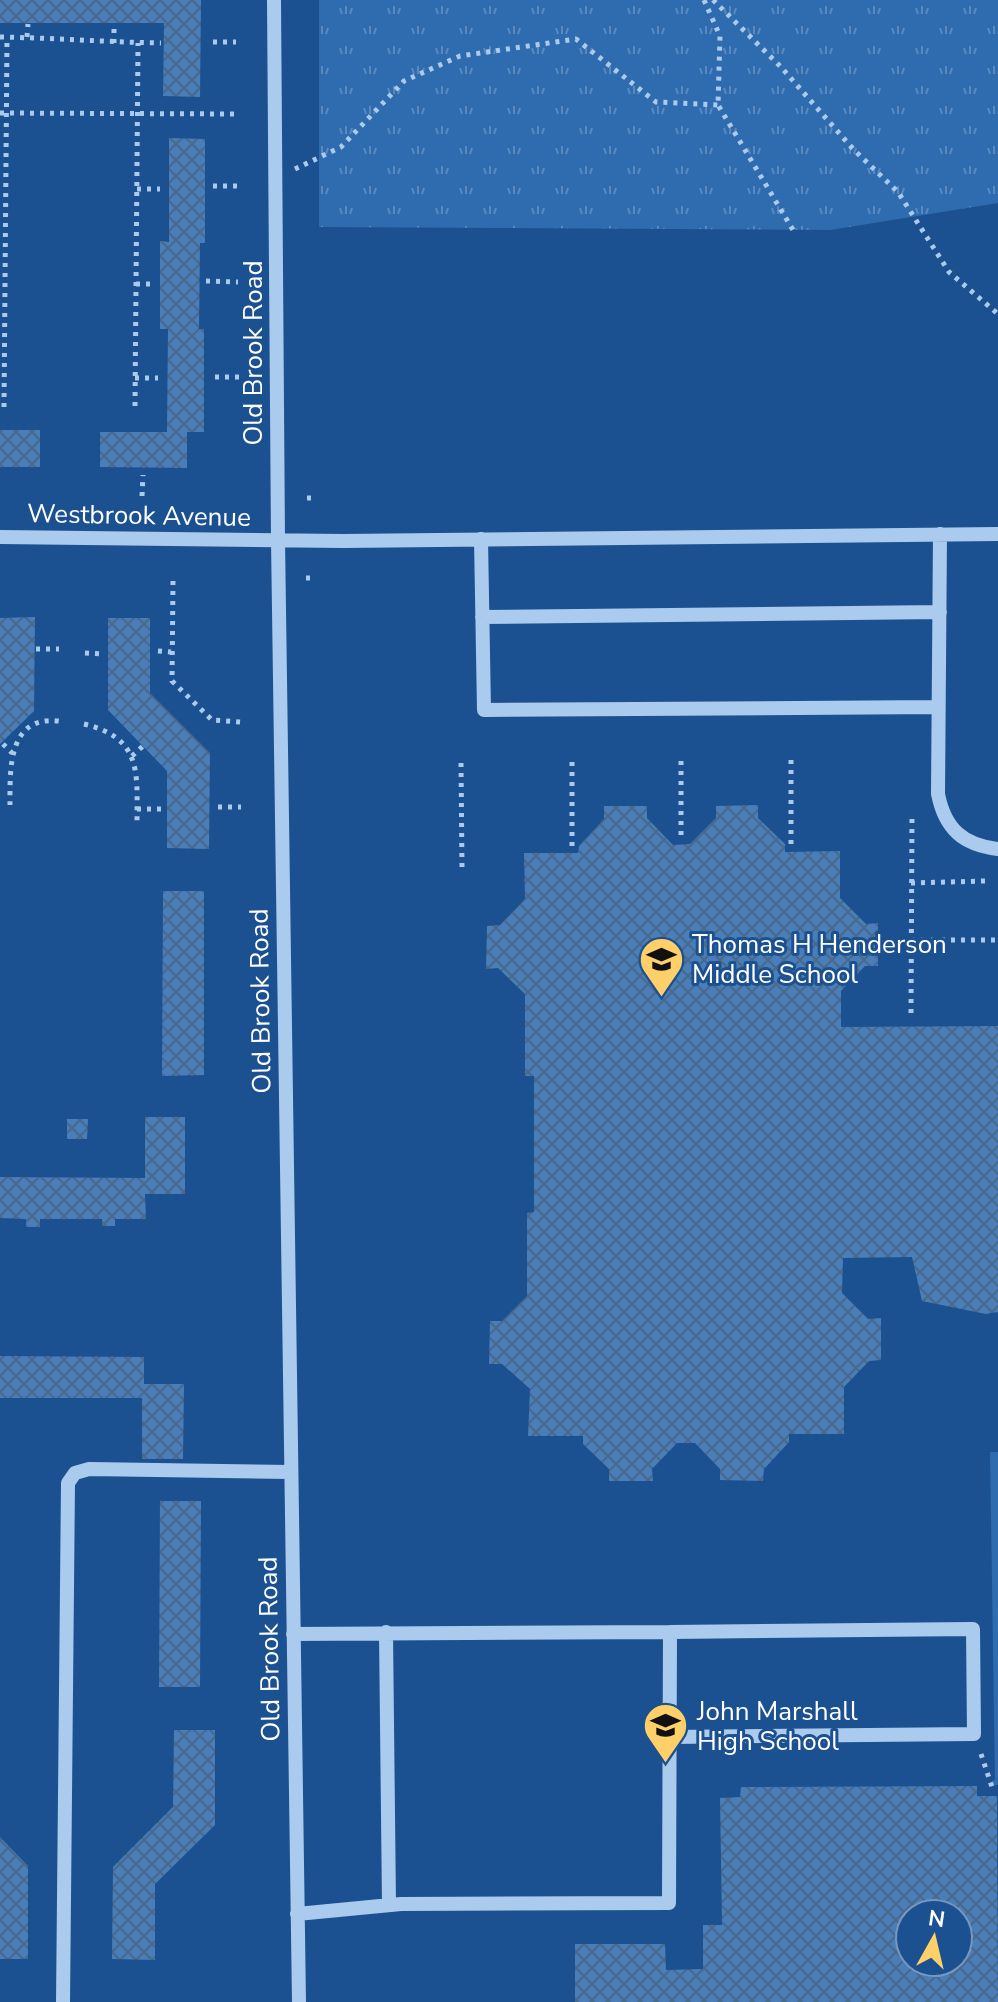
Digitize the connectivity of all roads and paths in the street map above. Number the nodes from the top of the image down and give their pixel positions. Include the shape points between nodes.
1 (274, 0) edge
2 (704, 0) edge
3 (713, 0) edge
4 (28, 24) dead end
5 (114, 29) dead end
6 (4, 37) edge
7 (27, 37) junction
8 (213, 42) dead end
9 (236, 42) dead end
10 (114, 43) junction
11 (138, 43) junction
12 (161, 43) dead end
13 (718, 105) junction
14 (3, 113) edge
15 (137, 114) junction
16 (237, 114) dead end
17 (276, 178) junction
18 (3, 184) edge
19 (213, 186) dead end
20 (237, 186) dead end
21 (137, 189) junction
22 (160, 189) dead end
23 (793, 230) dead end
24 (3, 279) edge
25 (206, 281) dead end
26 (238, 282) dead end
27 (136, 284) junction
28 (156, 284) dead end
29 (998, 314) edge
30 (2, 374) edge
31 (215, 377) dead end
32 (239, 377) dead end
33 (135, 378) junction
34 (158, 378) dead end
35 (135, 406) dead end
36 (4, 407) dead end
37 (143, 475) dead end
38 (142, 496) dead end
39 (307, 498) dead end
40 (316, 498) dead end
41 (940, 534) junction
42 (998, 534) edge
43 (0, 537) edge
44 (481, 539) junction
45 (278, 540) junction
46 (306, 578) dead end
47 (316, 578) dead end
48 (173, 581) dead end
49 (940, 612) junction
50 (482, 617) junction
51 (36, 649) dead end
52 (59, 649) dead end
53 (158, 651) dead end
54 (171, 652) junction
55 (85, 653) dead end
56 (105, 654) dead end
57 (188, 697) junction
58 (182, 705) dead end
59 (938, 707) junction
60 (59, 721) dead end
61 (241, 722) dead end
62 (84, 724) dead end
63 (3, 744) dead end
64 (143, 746) dead end
65 (12, 753) junction
66 (132, 756) junction
67 (791, 760) dead end
68 (681, 761) dead end
69 (572, 762) dead end
70 (461, 763) dead end
71 (10, 805) dead end
72 (218, 807) dead end
73 (241, 807) dead end
74 (137, 809) junction
75 (164, 809) dead end
76 (912, 815) dead end
77 (137, 821) dead end
78 (681, 838) dead end
79 (572, 846) dead end
80 (791, 848) dead end
81 (998, 849) edge
82 (462, 868) dead end
83 (985, 881) dead end
84 (911, 883) junction
85 (911, 940) junction
86 (998, 940) edge
87 (911, 1013) dead end
88 (290, 1472) junction
89 (386, 1632) junction
90 (670, 1632) junction
91 (293, 1634) junction
92 (974, 1734) junction
93 (669, 1737) junction
94 (993, 1790) dead end
95 (389, 1905) junction
96 (297, 1914) junction
97 (63, 2002) edge
98 (299, 2002) edge

1 - 17 street, Old Brook Road
2 - 13 path via 720,36
3 - 29 path via 898,192 949,272
4 - 7 path
5 - 10 path
6 - 7 path
6 - 14 path
7 - 10 path
8 - 9 path
10 - 11 path
11 - 12 path
11 - 15 path
13 - 17 path via 656,102 576,39 460,56 404,81 341,147
13 - 23 path
14 - 15 path
14 - 18 path
15 - 16 path
15 - 21 path
17 - 45 street, Old Brook Road
18 - 24 path
19 - 20 path
21 - 22 path
21 - 27 path
24 - 30 path
25 - 26 path
27 - 28 path
27 - 33 path
30 - 36 path
31 - 32 path
33 - 34 path
33 - 35 path
37 - 38 path
39 - 40 path
41 - 42 street, Westbrook Avenue
41 - 44 street, Westbrook Avenue
41 - 49 street
43 - 45 street, Westbrook Avenue
44 - 45 street, Westbrook Avenue
44 - 50 street
45 - 88 street, Old Brook Road
46 - 47 path
48 - 54 path
49 - 50 street
49 - 59 street
50 - 59 street via 484,710
51 - 52 path
53 - 54 path
54 - 57 path via 172,681
55 - 56 path
57 - 58 path
57 - 61 path via 214,722
59 - 81 street via 942,813 973,844
60 - 65 path via 33,726
62 - 66 path via 110,733
63 - 65 path
64 - 66 path
65 - 71 path
66 - 74 path
67 - 80 path
68 - 78 path
69 - 79 path
70 - 82 path
72 - 73 path
74 - 75 path
74 - 77 path
76 - 84 path
83 - 84 path
84 - 85 path
85 - 86 path
85 - 87 path
88 - 91 street, Old Brook Road
88 - 97 street via 89,1469 75,1473 68,1483
89 - 90 street
89 - 91 street
89 - 95 street
90 - 92 street via 973,1629
90 - 93 street
91 - 96 street, Old Brook Road
92 - 93 street
92 - 94 path
93 - 95 street via 669,1903
95 - 96 street
96 - 98 street, Old Brook Road

